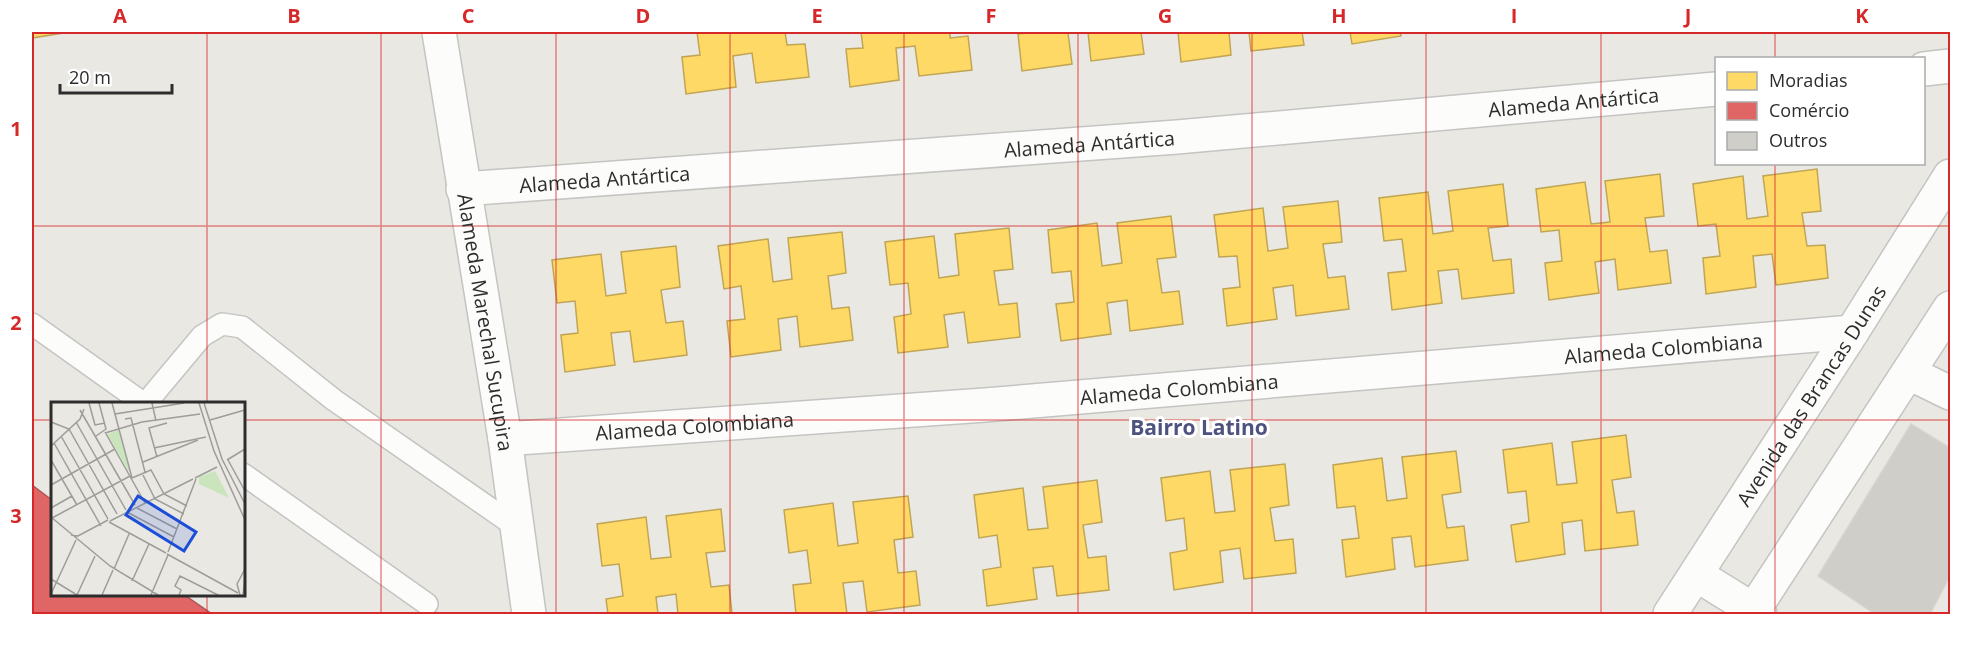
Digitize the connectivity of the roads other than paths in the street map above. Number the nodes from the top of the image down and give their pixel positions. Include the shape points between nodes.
1 (438, 32) edge
2 (1950, 66) edge
3 (1925, 69) edge
4 (1715, 89) edge
5 (1950, 176) edge
6 (463, 189) junction
7 (1950, 308) edge
8 (32, 324) edge
9 (1852, 332) junction
10 (1910, 373) junction
11 (1950, 393) edge
12 (144, 402) edge
13 (146, 402) edge
14 (505, 438) junction
15 (244, 475) edge
16 (518, 528) junction
17 (1697, 575) junction
18 (427, 604) dead end
19 (1755, 613) edge
20 (529, 615) edge
21 (1670, 615) edge

1 - 6 street, Alameda Marechal Sucupira
2 - 3 street
4 - 6 street, Alameda Antártica via 1177,137
5 - 9 street, Avenida das Brancas Dunas
6 - 14 street, Alameda Marechal Sucupira
7 - 10 street
8 - 12 lane
9 - 14 street, Alameda Colombiana via 985,405
9 - 17 street, Avenida das Brancas Dunas
10 - 11 street
10 - 19 street
13 - 16 lane via 202,336 222,324 242,327 334,400
14 - 16 street, Alameda Marechal Sucupira
15 - 18 lane
16 - 20 street, Alameda Marechal Sucupira
17 - 19 street
17 - 21 street, Avenida das Brancas Dunas

